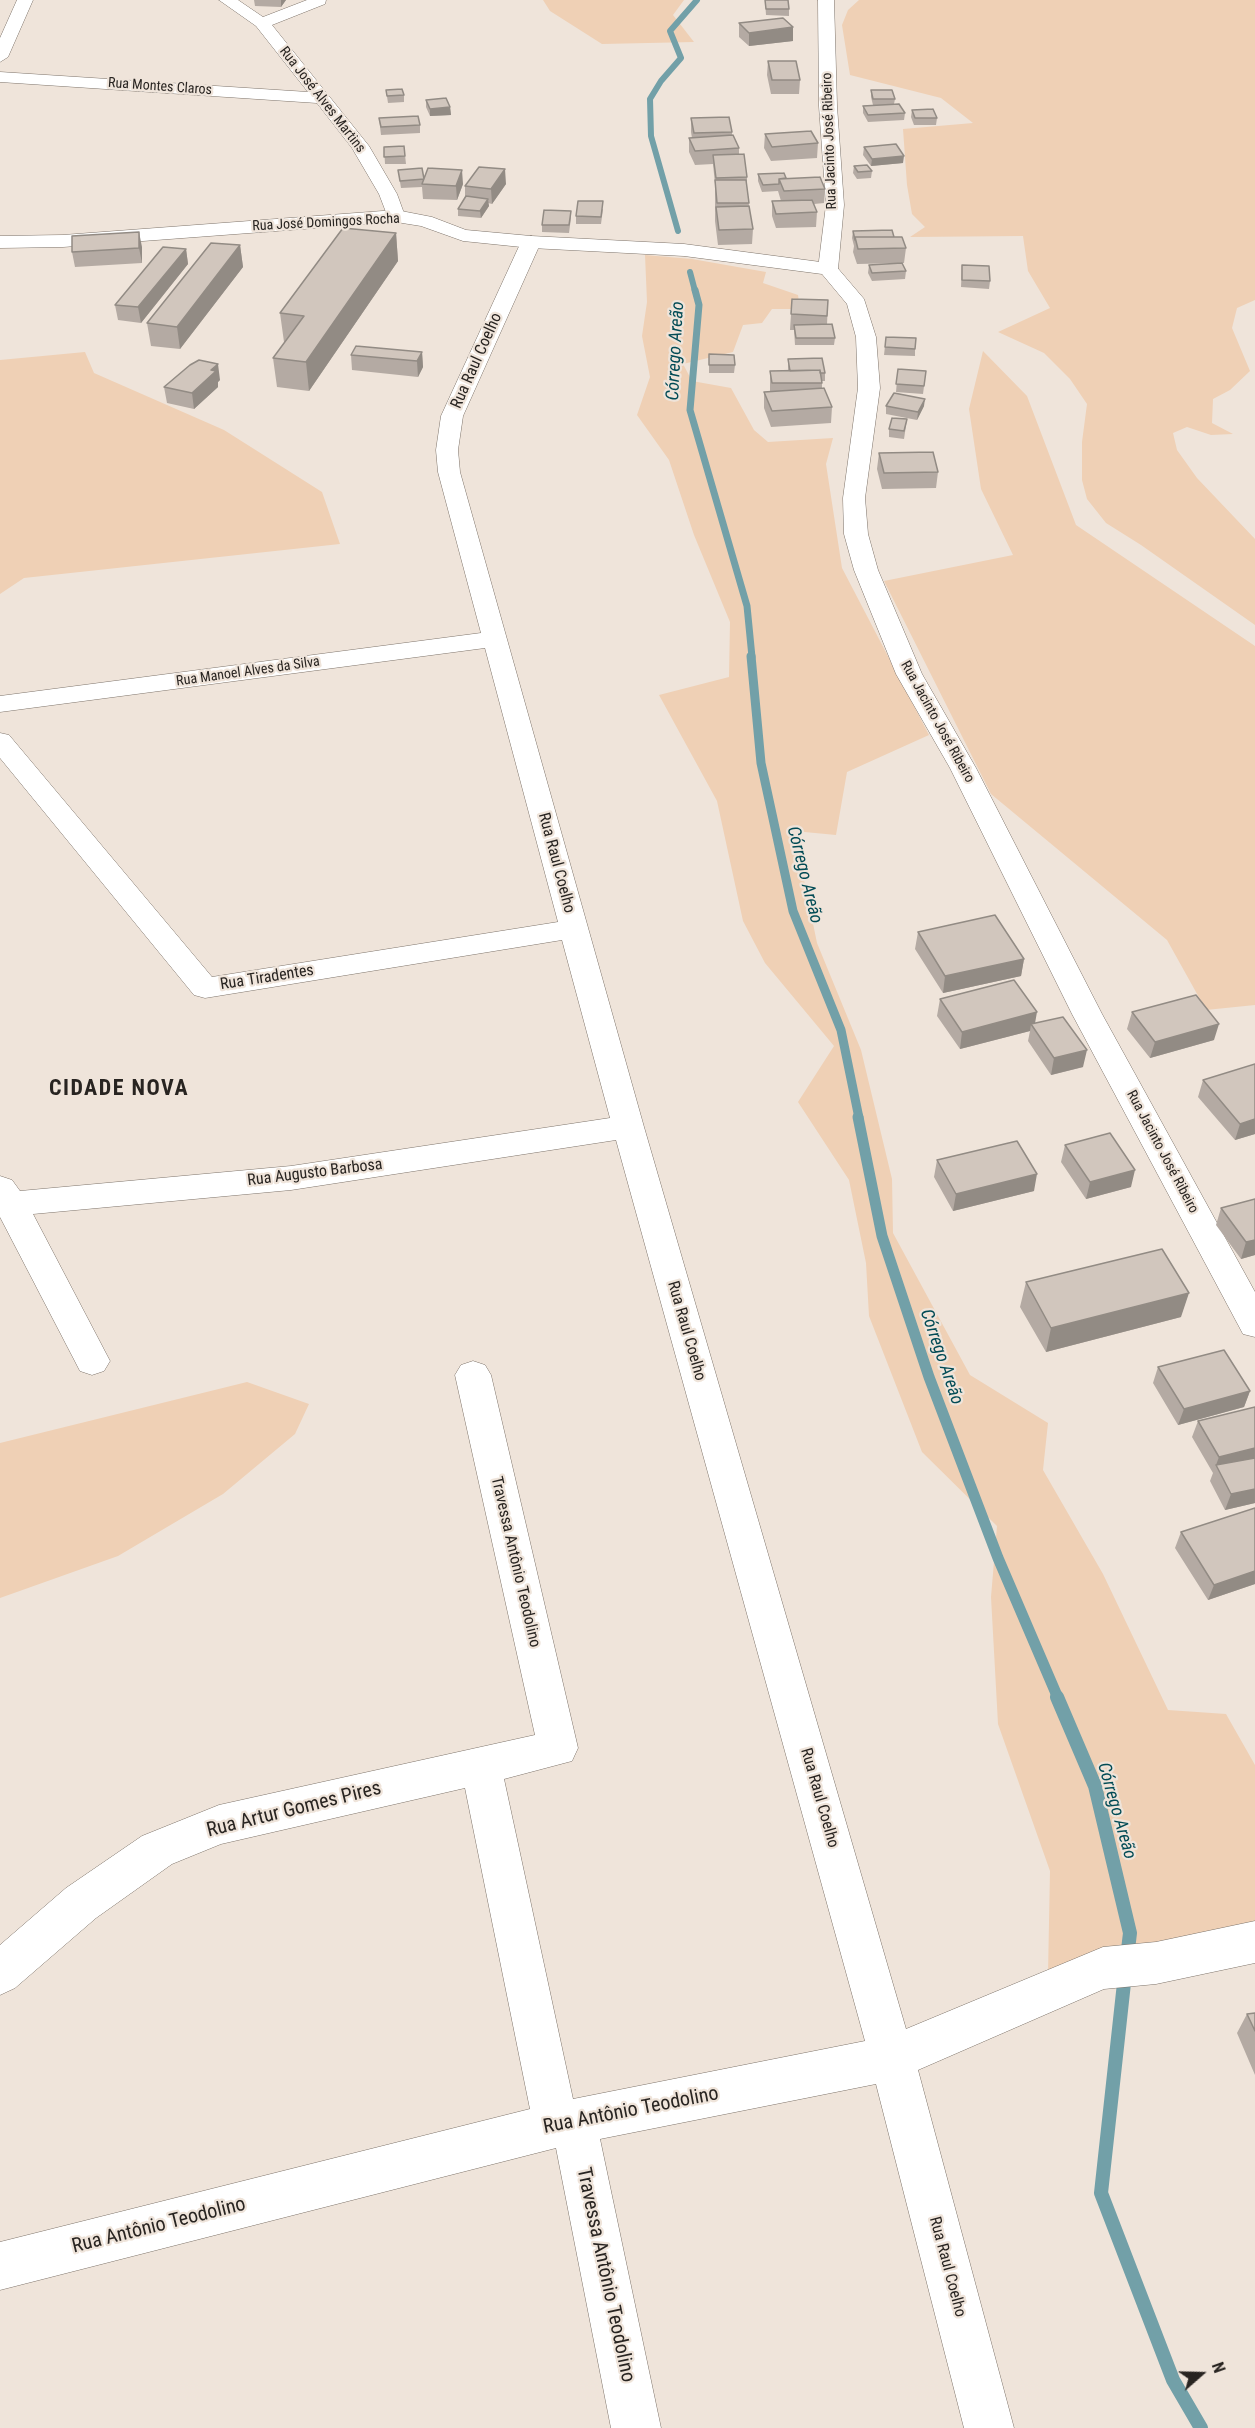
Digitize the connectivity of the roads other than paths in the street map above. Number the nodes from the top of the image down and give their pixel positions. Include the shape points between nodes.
1 (25, 0) edge
2 (228, 0) edge
3 (826, 0) edge
4 (319, 1) edge
5 (262, 23) junction
6 (0, 57) edge
7 (0, 77) edge
8 (321, 98) junction
9 (396, 216) junction
10 (0, 242) edge
11 (531, 242) junction
12 (828, 269) junction
13 (495, 639) junction
14 (0, 705) edge
15 (0, 741) edge
16 (574, 929) junction
17 (627, 1127) junction
18 (4, 1199) edge
19 (1255, 1324) edge
20 (92, 1361) dead end
21 (473, 1375) dead end
22 (558, 1748) joint
23 (481, 1767) junction
24 (1255, 1942) edge
25 (0, 1973) edge
26 (892, 2058) junction
27 (565, 2124) junction
28 (0, 2266) edge
29 (636, 2428) edge
30 (989, 2428) edge

1 - 6 street
2 - 5 street, Rua José Alves Martins
3 - 12 street, Rua Jacinto José Ribeiro via 835,205
4 - 5 street
5 - 8 street, Rua José Alves Martins
7 - 8 street, Rua Montes Claros
8 - 9 street, Rua José Alves Martins via 360,146
9 - 10 street, Rua José Domingos Rocha via 63,241
9 - 11 street, Rua José Domingos Rocha via 425,221 463,235
11 - 12 street, Rua José Domingos Rocha via 684,250
11 - 13 street, Rua Raul Coelho via 452,416 447,450 458,511
12 - 19 street, Rua Jacinto José Ribeiro via 856,303 866,337 869,388 854,498 856,534 866,570 909,674 963,768 1087,1014
13 - 14 street, Rua Manoel Alves da Silva
13 - 16 street, Rua Raul Coelho
15 - 16 street, Rua Tiradentes via 204,988
16 - 17 street, Rua Raul Coelho
17 - 18 street, Rua Augusto Barbosa via 291,1178
17 - 26 street, Rua Raul Coelho
18 - 20 street
21 - 22 street, Travessa Antônio Teodolino
22 - 23 street, Rua Artur Gomes Pires
23 - 25 street, Rua Artur Gomes Pires via 219,1825 158,1850 81,1903
23 - 27 street, Travessa Antônio Teodolino
24 - 26 street, Rua Antônio Teodolino via 1156,1963 1103,1968
26 - 27 street, Rua Antônio Teodolino
26 - 30 street, Rua Raul Coelho
27 - 28 street, Rua Antônio Teodolino
27 - 29 street, Travessa Antônio Teodolino

